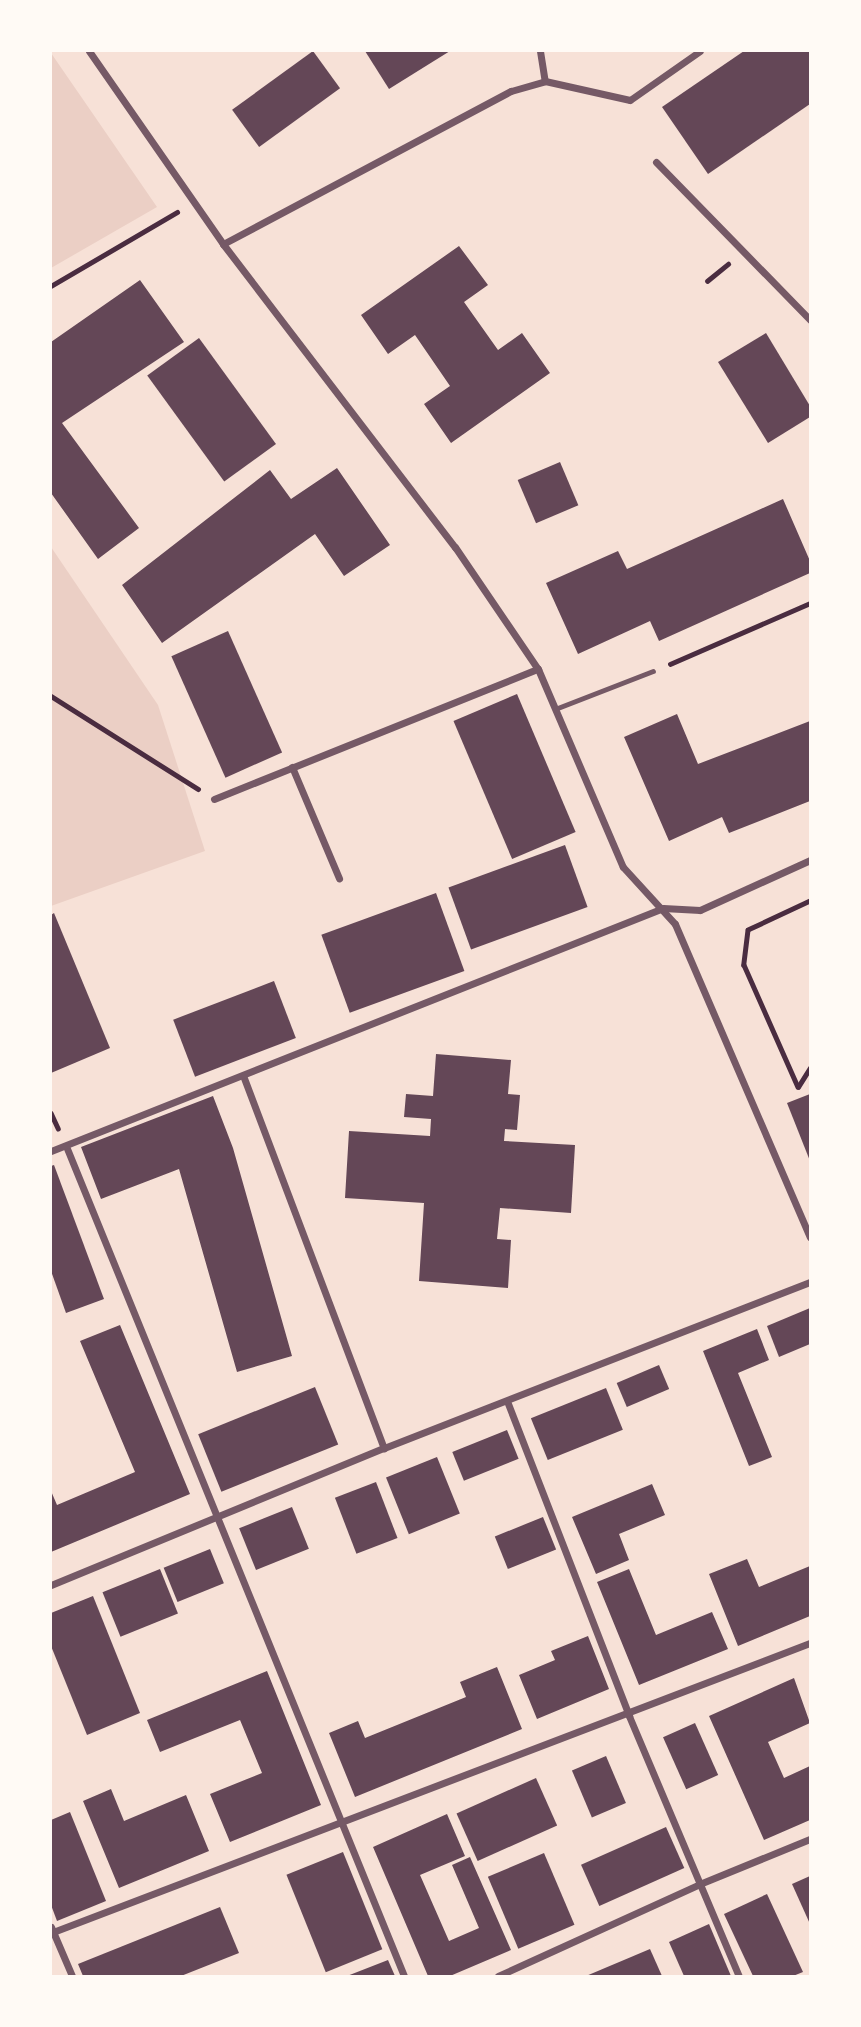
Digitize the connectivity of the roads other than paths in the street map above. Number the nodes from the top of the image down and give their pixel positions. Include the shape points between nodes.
1 (89, 51) edge
2 (540, 51) edge
3 (700, 51) edge
4 (545, 81) junction
5 (656, 162) dead end
6 (223, 244) junction
7 (810, 320) edge
8 (538, 669) junction
9 (653, 671) road end
10 (555, 709) junction
11 (292, 767) junction
12 (214, 799) road end
13 (810, 860) edge
14 (339, 878) dead end
15 (663, 908) junction
16 (244, 1078) junction
17 (66, 1146) junction
18 (51, 1151) edge
19 (810, 1237) edge
20 (810, 1282) edge
21 (507, 1401) junction
22 (384, 1448) junction
23 (217, 1520) junction
24 (51, 1585) edge
25 (810, 1643) edge
26 (629, 1716) junction
27 (342, 1824) junction
28 (810, 1839) edge
29 (702, 1883) junction
30 (52, 1930) edge
31 (72, 1976) edge
32 (404, 1976) edge
33 (498, 1976) edge
34 (739, 1976) edge

1 - 6 street
2 - 4 street
3 - 4 street via 630,100
4 - 6 street via 511,90
5 - 7 street
6 - 8 street via 455,547
8 - 10 street
8 - 11 street
9 - 10 lane
10 - 15 street via 623,867
11 - 12 street
11 - 14 street
13 - 15 street via 700,910
15 - 16 street
15 - 19 street via 675,924
16 - 17 street
16 - 22 street
17 - 18 street
17 - 23 street
20 - 21 street
21 - 22 street
21 - 26 street
22 - 23 street
23 - 24 street
23 - 27 street
25 - 26 street
26 - 27 street
26 - 29 street
27 - 30 street
27 - 32 street
28 - 29 street
29 - 33 street
29 - 34 street
30 - 31 street

